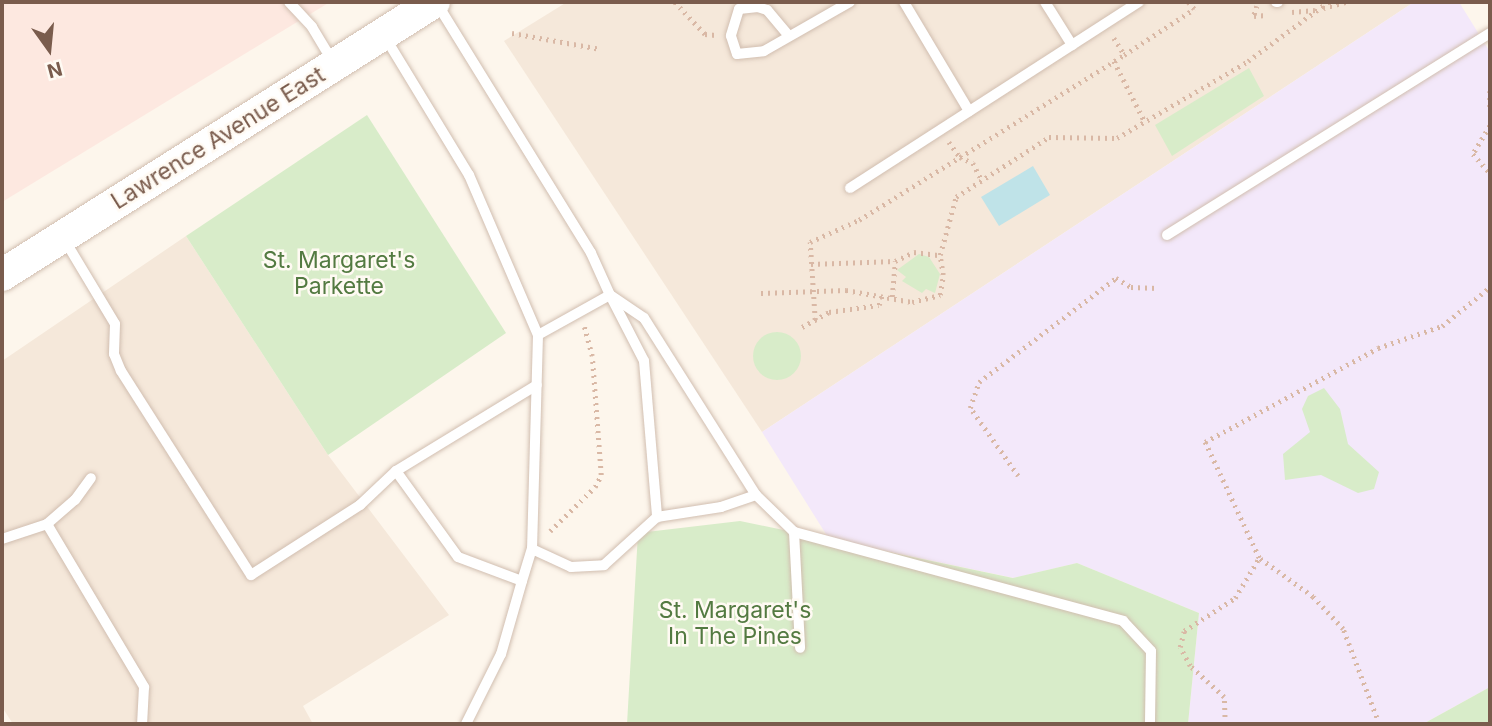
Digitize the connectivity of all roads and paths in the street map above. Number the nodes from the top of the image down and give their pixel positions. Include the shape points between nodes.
1 (289, 2) edge
2 (435, 2) edge
3 (675, 2) edge
4 (850, 2) edge
5 (904, 2) edge
6 (1045, 2) edge
7 (1139, 2) edge
8 (1188, 2) edge
9 (1328, 2) edge
10 (512, 33) dead end
11 (1490, 33) edge
12 (383, 34) junction
13 (731, 36) junction
14 (789, 36) junction
15 (1072, 45) junction
16 (601, 49) dead end
17 (1114, 61) junction
18 (335, 64) junction
19 (1490, 91) edge
20 (969, 111) junction
21 (1490, 111) edge
22 (1145, 122) junction
23 (1490, 125) edge
24 (941, 130) junction
25 (960, 157) junction
26 (1490, 173) edge
27 (982, 181) junction
28 (850, 188) dead end
29 (1167, 235) dead end
30 (62, 237) junction
31 (940, 255) junction
32 (895, 261) junction
33 (811, 264) junction
34 (2, 275) edge
35 (1490, 287) edge
36 (1158, 288) dead end
37 (812, 289) junction
38 (761, 293) dead end
39 (610, 295) junction
40 (882, 295) junction
41 (892, 298) junction
42 (579, 310) junction
43 (815, 320) junction
44 (802, 327) dead end
45 (538, 335) junction
46 (537, 385) junction
47 (396, 471) junction
48 (1018, 476) dead end
49 (91, 478) dead end
50 (756, 495) junction
51 (657, 517) junction
52 (47, 524) junction
53 (794, 532) junction
54 (2, 538) edge
55 (532, 549) junction
56 (1259, 558) junction
57 (522, 581) junction
58 (800, 648) dead end
59 (142, 724) edge
60 (466, 724) edge
61 (1150, 724) edge
62 (1225, 724) edge
63 (1379, 724) edge

1 - 18 lane via 312,27
2 - 12 main road, Lawrence Avenue East
2 - 39 lane via 590,253
3 - 13 path via 705,34
4 - 14 lane
5 - 20 lane
6 - 15 lane
7 - 15 lane
8 - 17 path via 1194,9
9 - 22 path via 1248,61
10 - 16 path
11 - 29 lane
12 - 18 main road, Lawrence Avenue East
12 - 45 lane via 469,175
13 - 14 lane via 737,54 764,51
13 - 14 lane via 739,9 758,7 767,10
15 - 20 lane
17 - 22 path
17 - 25 path
18 - 30 main road, Lawrence Avenue East
19 - 21 path
20 - 24 lane
22 - 27 path via 1117,138 1049,137
23 - 26 path via 1473,154
24 - 25 path
24 - 28 lane
25 - 27 path via 973,163
25 - 33 path via 859,220 810,242
27 - 31 path via 956,197
30 - 34 main road, Lawrence Avenue East
30 - 47 lane via 115,324 114,354 121,371 251,575 359,505
31 - 32 path via 914,252
31 - 41 path via 940,295 912,302
32 - 33 path
32 - 41 path
33 - 37 path
35 - 56 path via 1442,326 1378,348 1205,442
36 - 48 path via 1131,287 1116,278 979,382 970,408
37 - 38 path
37 - 40 path
37 - 43 path
39 - 42 lane
39 - 50 lane via 644,318
39 - 51 lane via 644,361
40 - 41 path
40 - 43 path via 879,305 829,312
42 - 45 lane
42 - 55 path via 592,356 601,475 595,487
43 - 44 path
45 - 46 lane
46 - 47 lane
46 - 55 lane
47 - 57 lane via 458,557
49 - 52 lane via 75,500
50 - 51 lane via 720,507
50 - 53 lane
51 - 55 lane via 604,565 572,567
52 - 54 lane
52 - 59 lane via 144,687
53 - 58 lane
53 - 61 lane via 1123,621 1151,651
55 - 57 lane
56 - 62 path via 1236,598 1184,631 1180,647 1190,666 1224,697
56 - 63 path via 1313,597 1343,629
57 - 60 lane via 501,654

